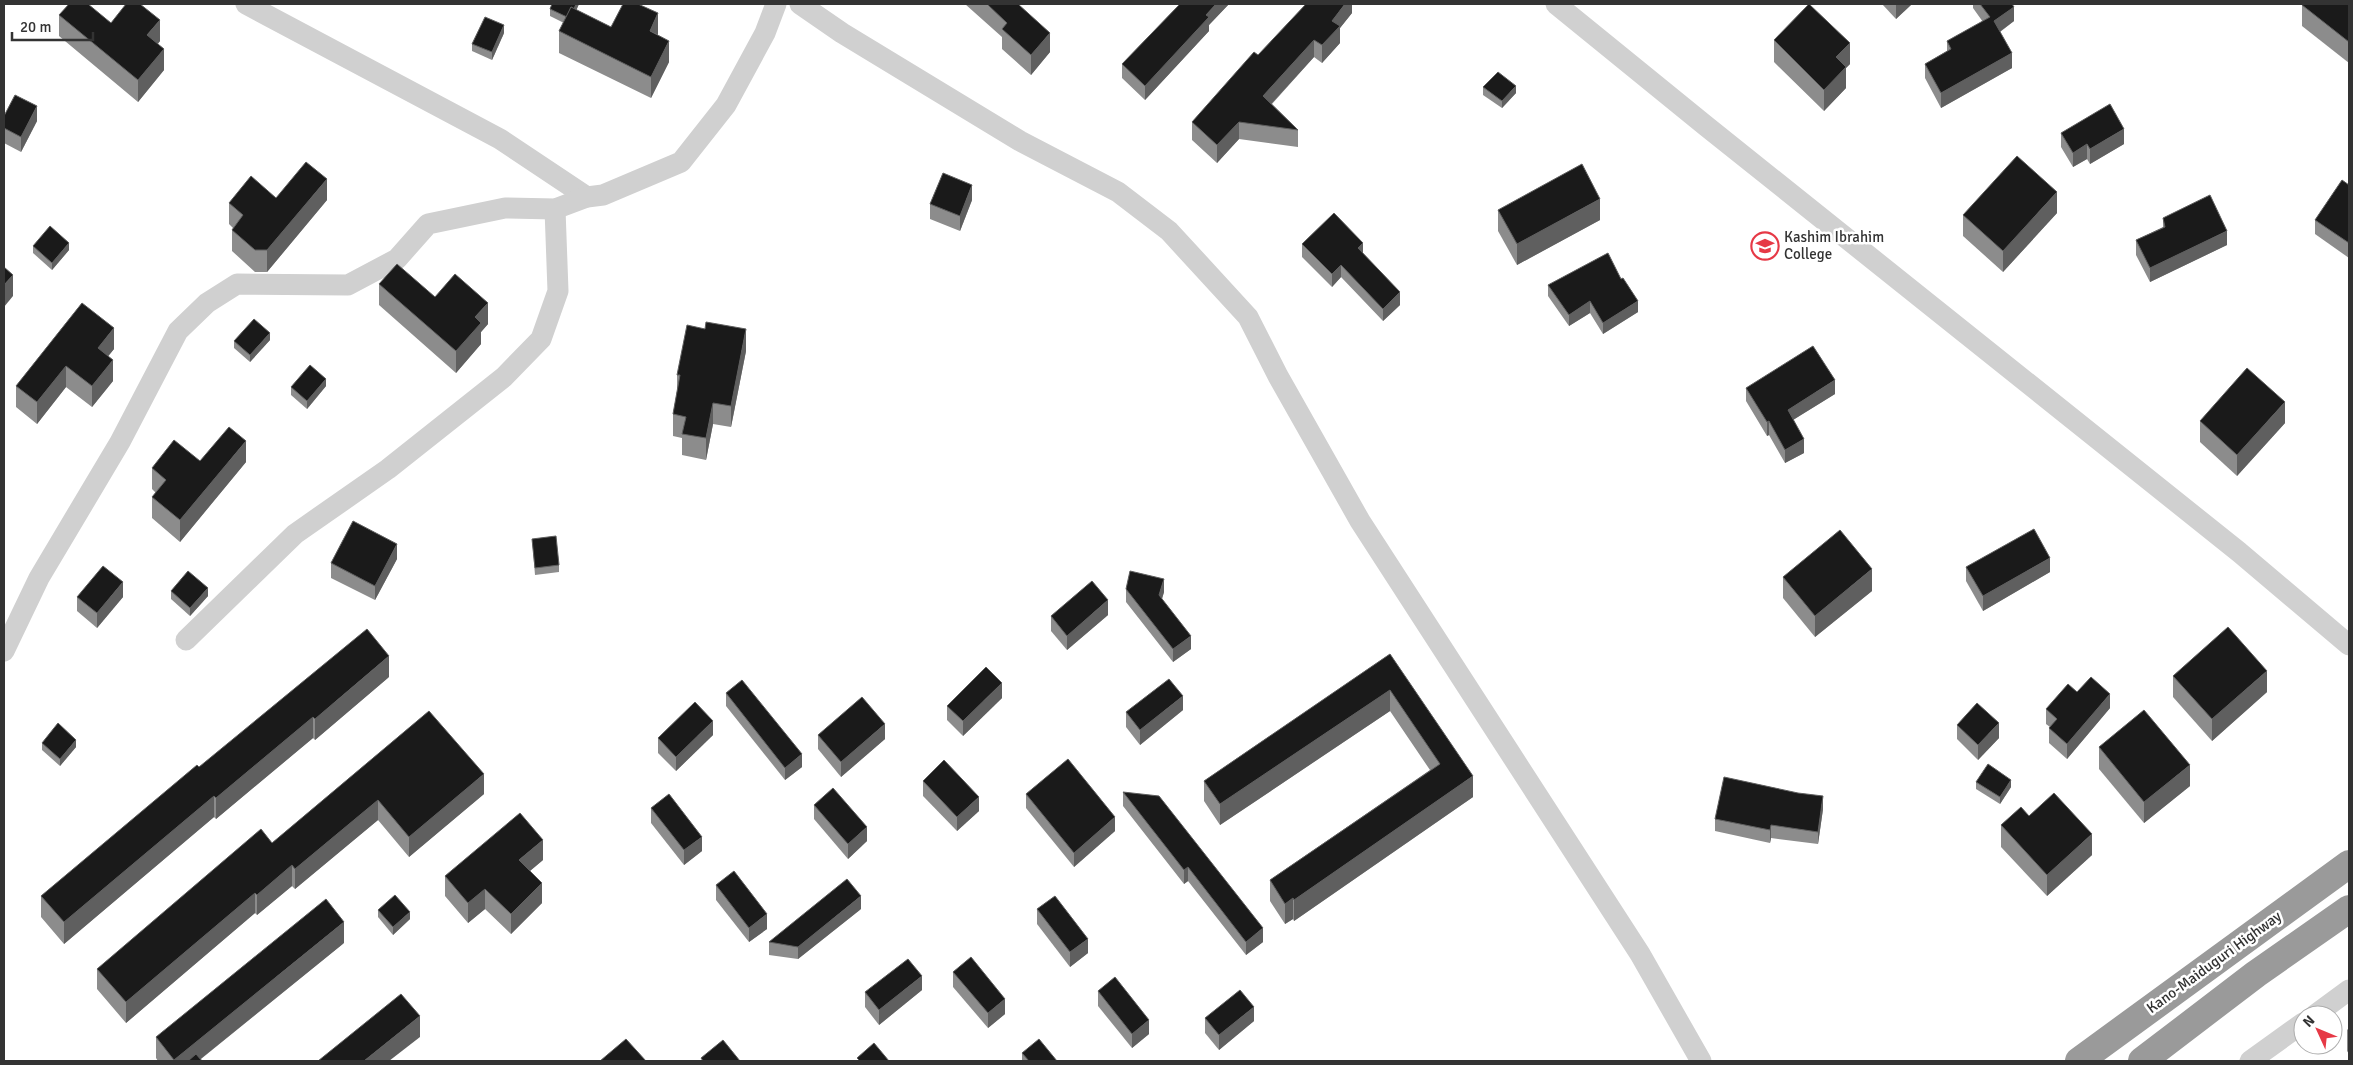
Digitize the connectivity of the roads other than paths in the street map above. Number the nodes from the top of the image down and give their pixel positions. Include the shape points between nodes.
1 (246, 4) edge
2 (776, 4) edge
3 (800, 4) edge
4 (1557, 4) edge
5 (587, 197) junction
6 (555, 209) junction
7 (186, 640) dead end
8 (2349, 645) edge
9 (4, 651) edge
10 (2349, 864) edge
11 (2349, 909) edge
12 (2349, 990) edge
13 (2329, 1005) edge
14 (2293, 1031) edge
15 (1701, 1061) edge
16 (2079, 1061) edge
17 (2142, 1061) edge
18 (2250, 1061) edge

1 - 5 street via 500,139
2 - 5 street via 765,33 726,105 681,162 602,195
3 - 15 street via 1020,141 1118,192 1169,231 1248,317 1360,521 1640,954
4 - 8 street via 2231,545
5 - 6 street
6 - 7 street via 558,291 541,339 504,377 388,469 295,534
6 - 9 street via 505,208 428,224 397,259 348,285 237,284 207,303 178,331 120,442 39,578
10 - 16 highway, Kano-Maiduguri Highway
11 - 17 highway via 2256,974
12 - 13 street
14 - 18 street

